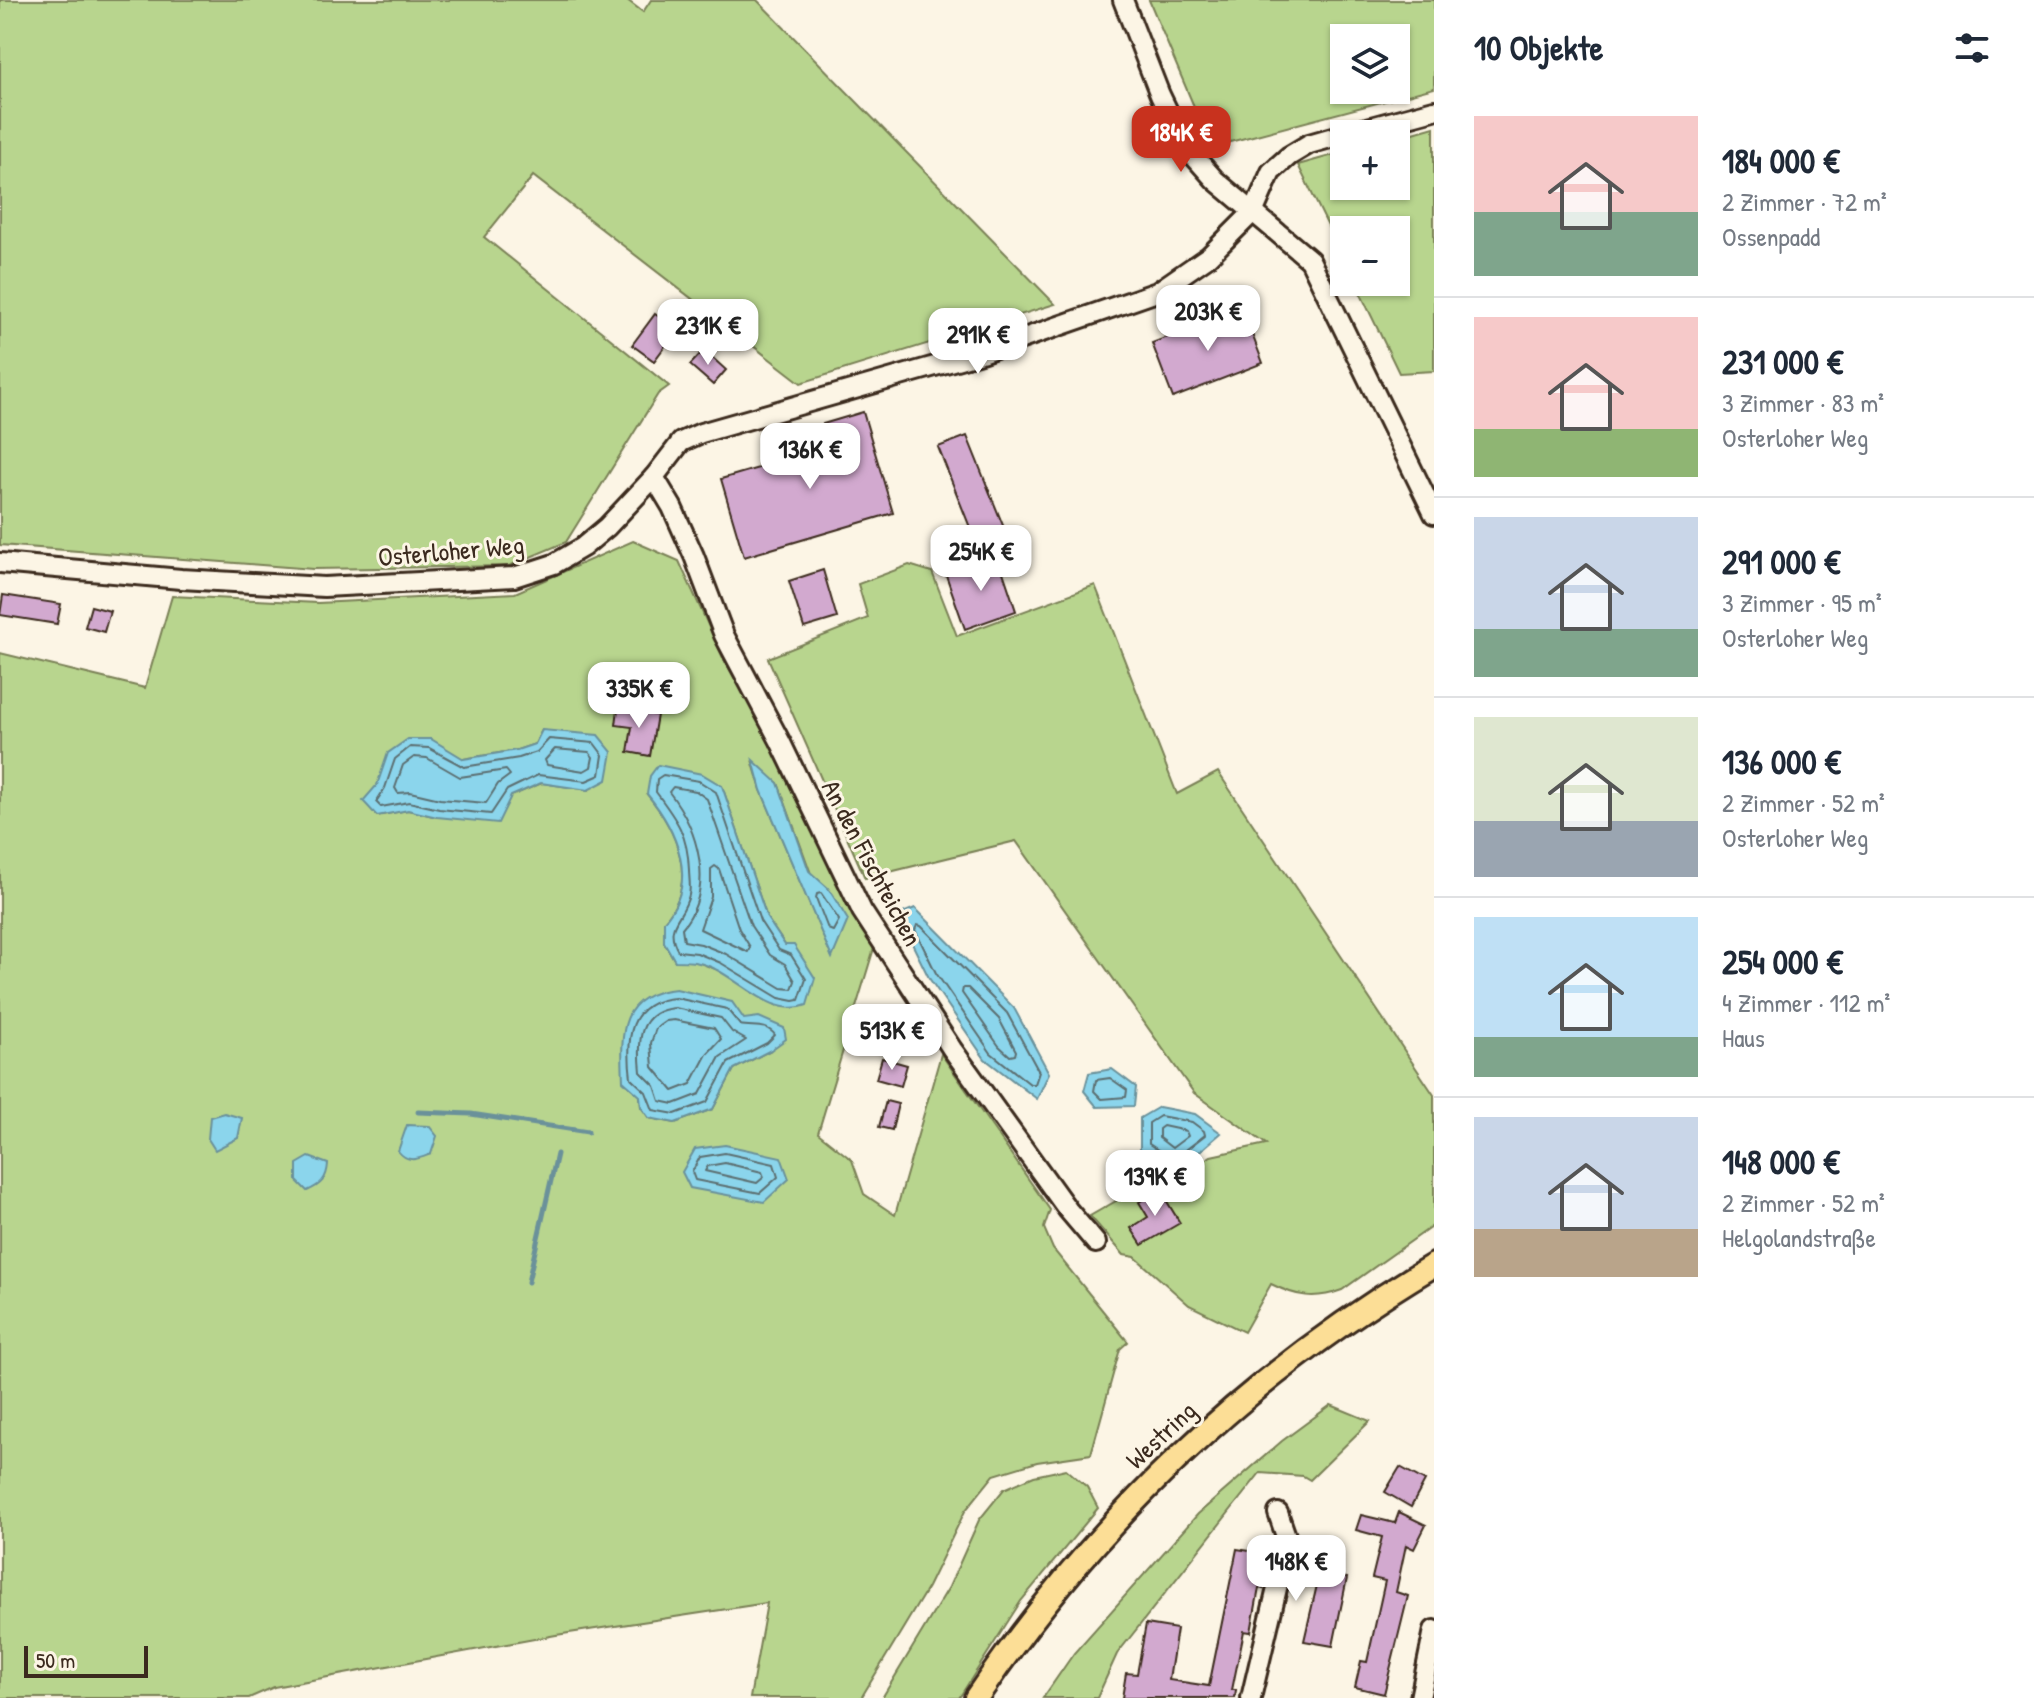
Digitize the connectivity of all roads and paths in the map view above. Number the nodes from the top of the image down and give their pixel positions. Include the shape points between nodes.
1 (1123, 0) edge
2 (1434, 110) edge
3 (1396, 120) edge
4 (1330, 138) edge
5 (1254, 211) junction
6 (654, 477) junction
7 (1434, 514) edge
8 (0, 563) edge
9 (1096, 1243) dead end
10 (1434, 1265) edge
11 (1278, 1513) dead end
12 (1434, 1630) edge
13 (976, 1698) edge
14 (1251, 1698) edge
15 (1420, 1698) edge

1 - 5 street via 1184,145 1215,180
2 - 3 street, Osterloher Weg
4 - 5 street, Osterloher Weg via 1309,144 1271,172
5 - 6 street, Osterloher Weg via 1209,256 1157,292 984,352 701,433 681,442
5 - 7 street via 1310,260
6 - 8 street, Osterloher Weg via 583,547 554,564 514,577 324,587
6 - 9 street, An den Fischteichen via 689,544 724,635 862,911 952,1049
10 - 13 main road, Westring via 1297,1356 1183,1451 1074,1566
11 - 14 street via 1288,1542
12 - 15 street

